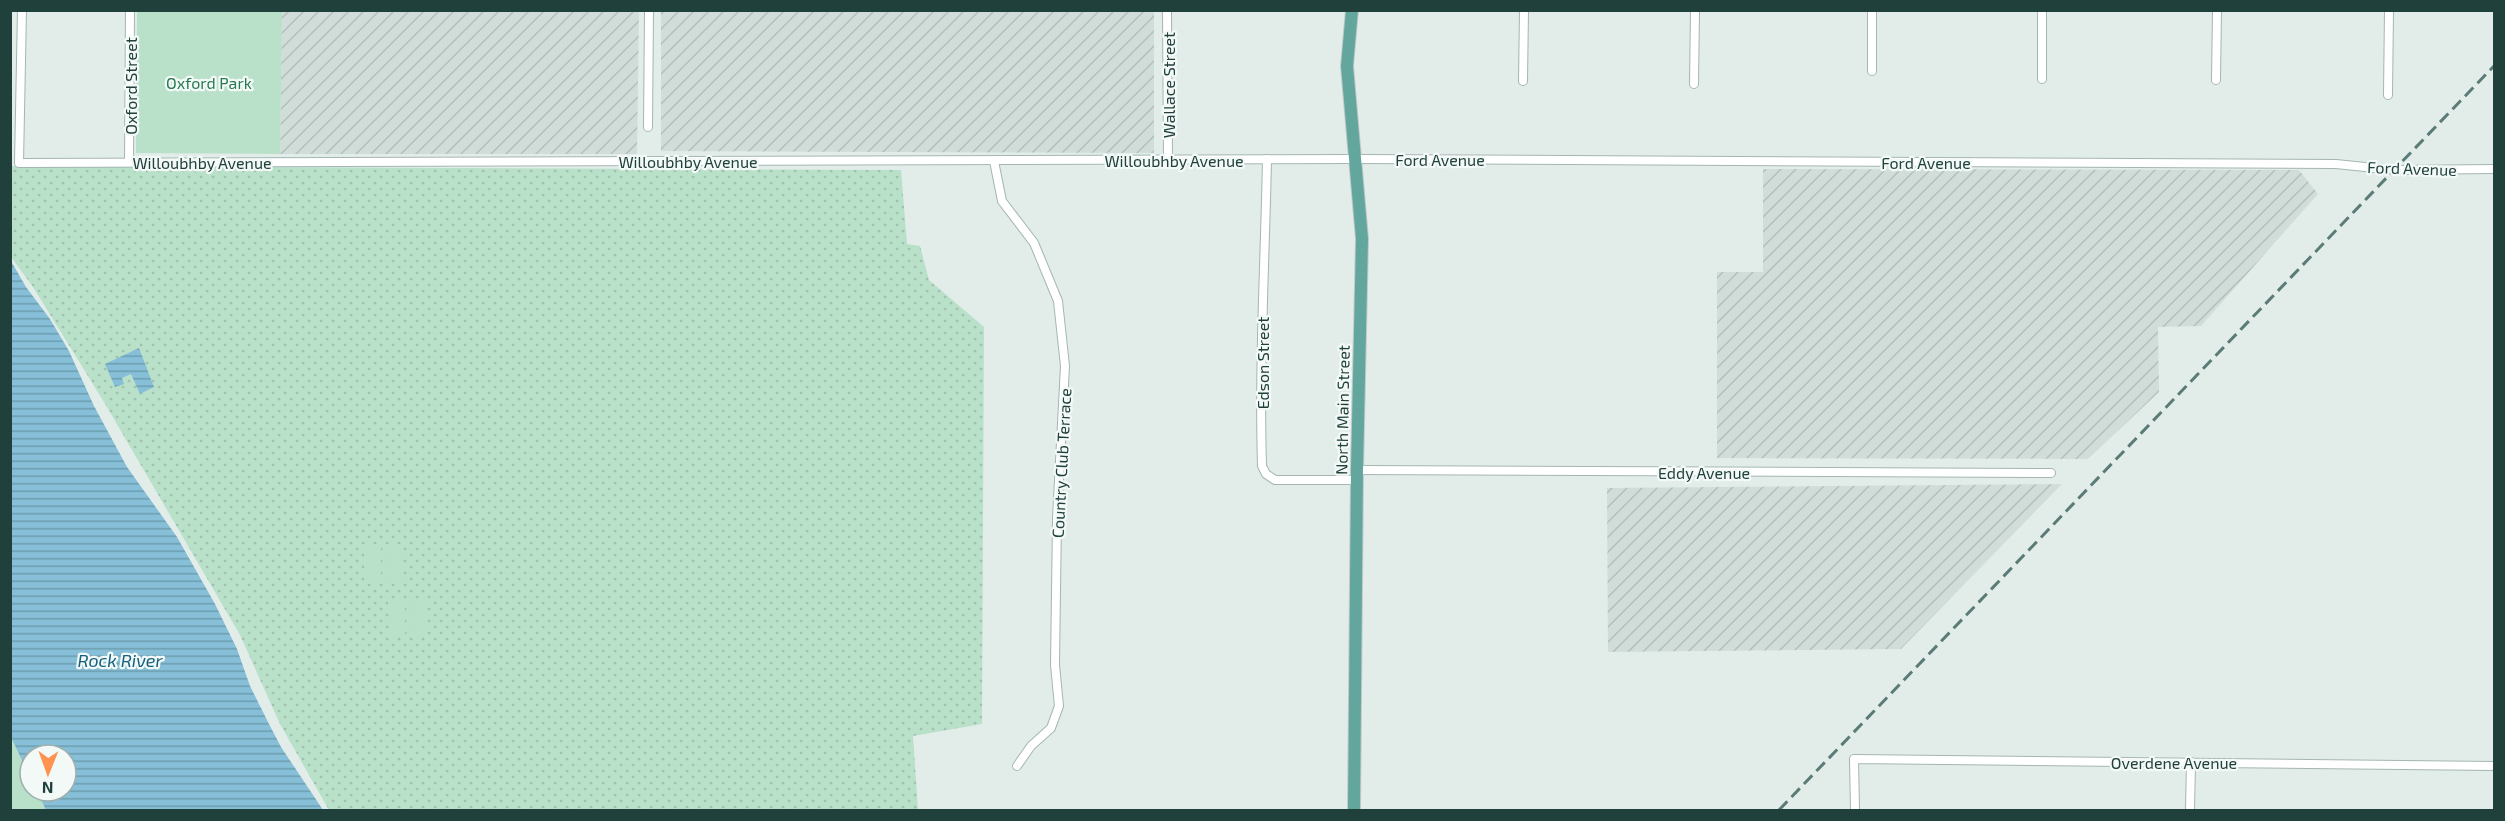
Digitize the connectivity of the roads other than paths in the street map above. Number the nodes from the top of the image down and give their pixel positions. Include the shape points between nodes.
1 (21, 10) edge
2 (130, 10) edge
3 (649, 10) edge
4 (1167, 10) edge
5 (1352, 10) edge
6 (1524, 10) edge
7 (1695, 10) edge
8 (1872, 10) edge
9 (2042, 10) edge
10 (2217, 10) edge
11 (2389, 10) edge
12 (1872, 71) dead end
13 (2043, 79) dead end
14 (2216, 80) dead end
15 (1523, 81) dead end
16 (1694, 84) dead end
17 (2388, 95) dead end
18 (648, 127) dead end
19 (1168, 159) junction
20 (1267, 159) junction
21 (1357, 159) junction
22 (994, 161) junction
23 (129, 162) junction
24 (2494, 169) edge
25 (2051, 473) dead end
26 (1357, 475) junction
27 (2191, 762) junction
28 (1017, 766) dead end
29 (2494, 766) edge
30 (1354, 810) edge
31 (1855, 810) edge
32 (2190, 810) edge

1 - 23 street, Willoubhby Avenue via 19,163
2 - 23 street, Oxford Street
3 - 18 street
4 - 19 street, Wallace Street
5 - 21 main road, North Main Street via 1347,66
6 - 15 street
7 - 16 street
8 - 12 street
9 - 13 street
10 - 14 street
11 - 17 street
19 - 20 street, Willoubhby Avenue
19 - 22 street, Willoubhby Avenue
20 - 21 street, Willoubhby Avenue
20 - 26 street, Edson Street via 1262,466 1275,480
21 - 24 street, Ford Avenue via 2336,164 2394,170
21 - 26 main road, North Main Street via 1362,239
22 - 23 street, Willoubhby Avenue
22 - 28 street, Country Club Terrace via 1002,201 1035,243 1058,301 1065,366 1057,518 1055,665 1059,706 1051,728
25 - 26 street, Eddy Avenue
26 - 30 main road, North Main Street
27 - 29 street, Overdene Avenue
27 - 31 street, Overdene Avenue via 1854,759
27 - 32 street

